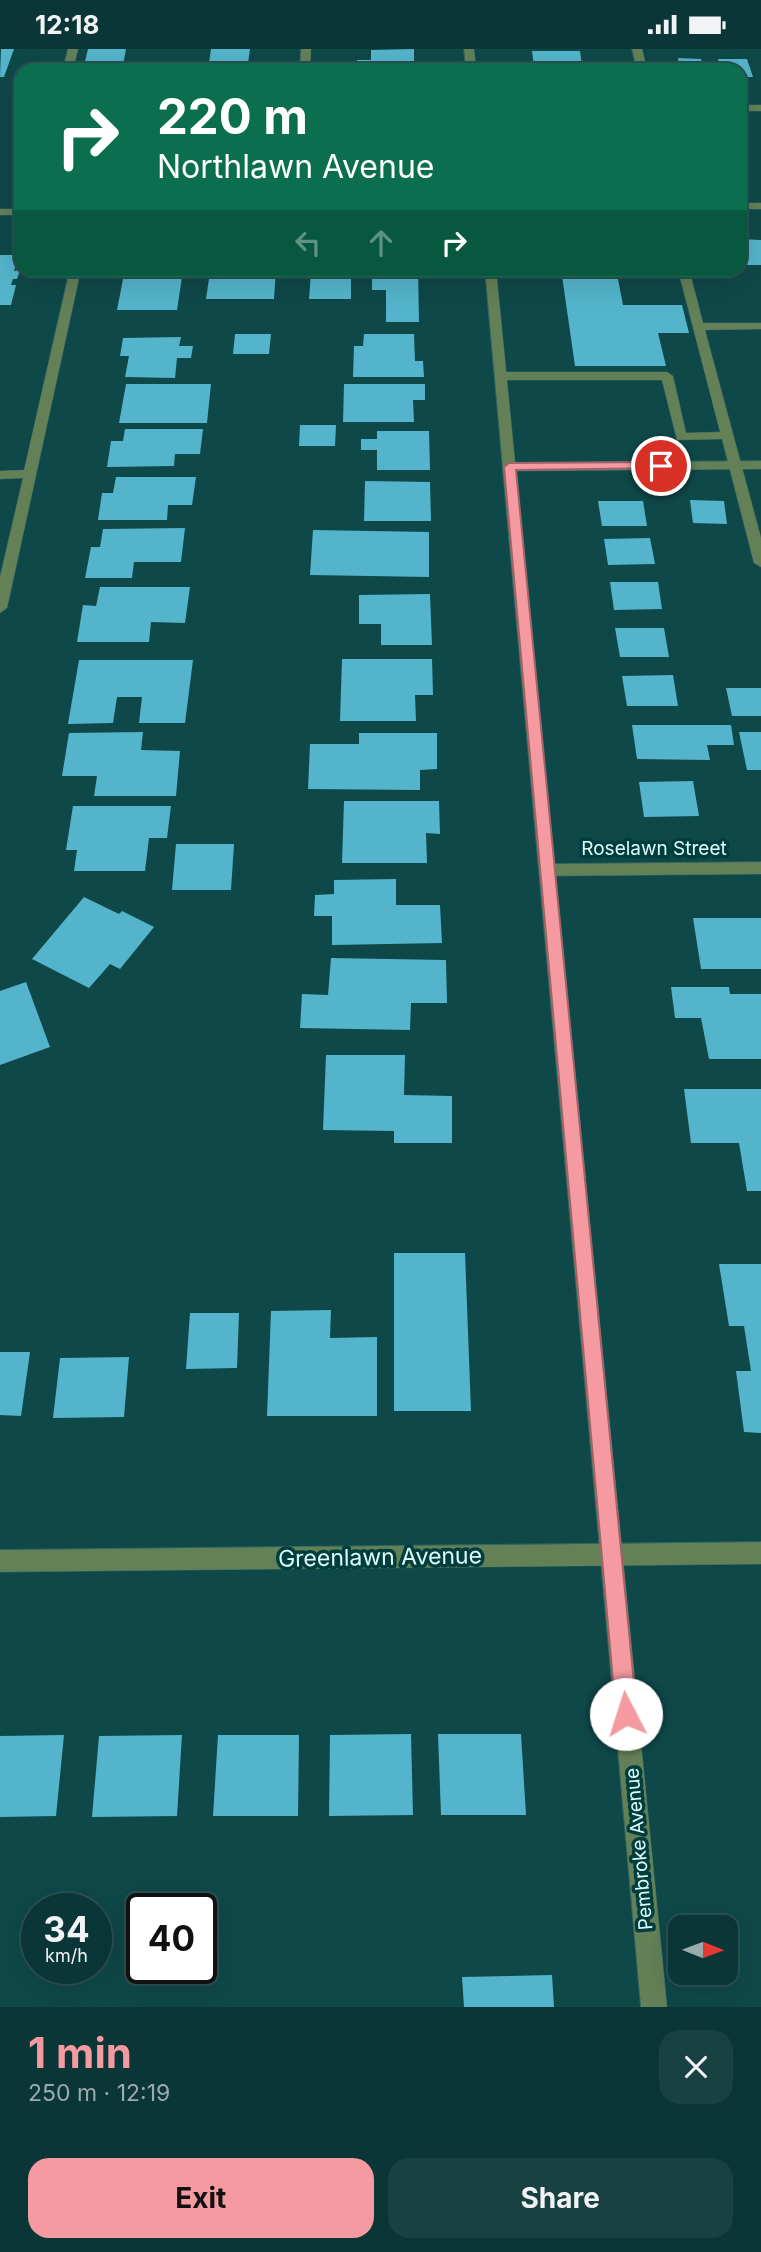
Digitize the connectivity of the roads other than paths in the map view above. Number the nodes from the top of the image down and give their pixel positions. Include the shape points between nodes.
1 (74, 277) edge
2 (492, 277) edge
3 (685, 277) edge
4 (761, 326) edge
5 (697, 327) junction
6 (500, 376) junction
7 (728, 435) junction
8 (736, 465) junction
9 (761, 465) edge
10 (509, 467) junction
11 (30, 474) junction
12 (0, 475) edge
13 (761, 563) edge
14 (0, 608) edge
15 (761, 868) edge
16 (547, 870) junction
17 (761, 1553) edge
18 (611, 1555) junction
19 (0, 1561) edge
20 (654, 2007) edge

1 - 11 street
2 - 6 street, Pembroke Avenue
3 - 5 street
4 - 5 street
5 - 7 street
6 - 7 street via 667,376 681,437
6 - 10 street, Pembroke Avenue
7 - 8 street
8 - 9 street
8 - 10 street
8 - 13 street
10 - 16 street, Pembroke Avenue
11 - 12 street
11 - 14 street
15 - 16 street, Roselawn Street
16 - 18 street, Pembroke Avenue
17 - 18 street, Greenlawn Avenue
18 - 19 street, Greenlawn Avenue
18 - 20 street, Pembroke Avenue

